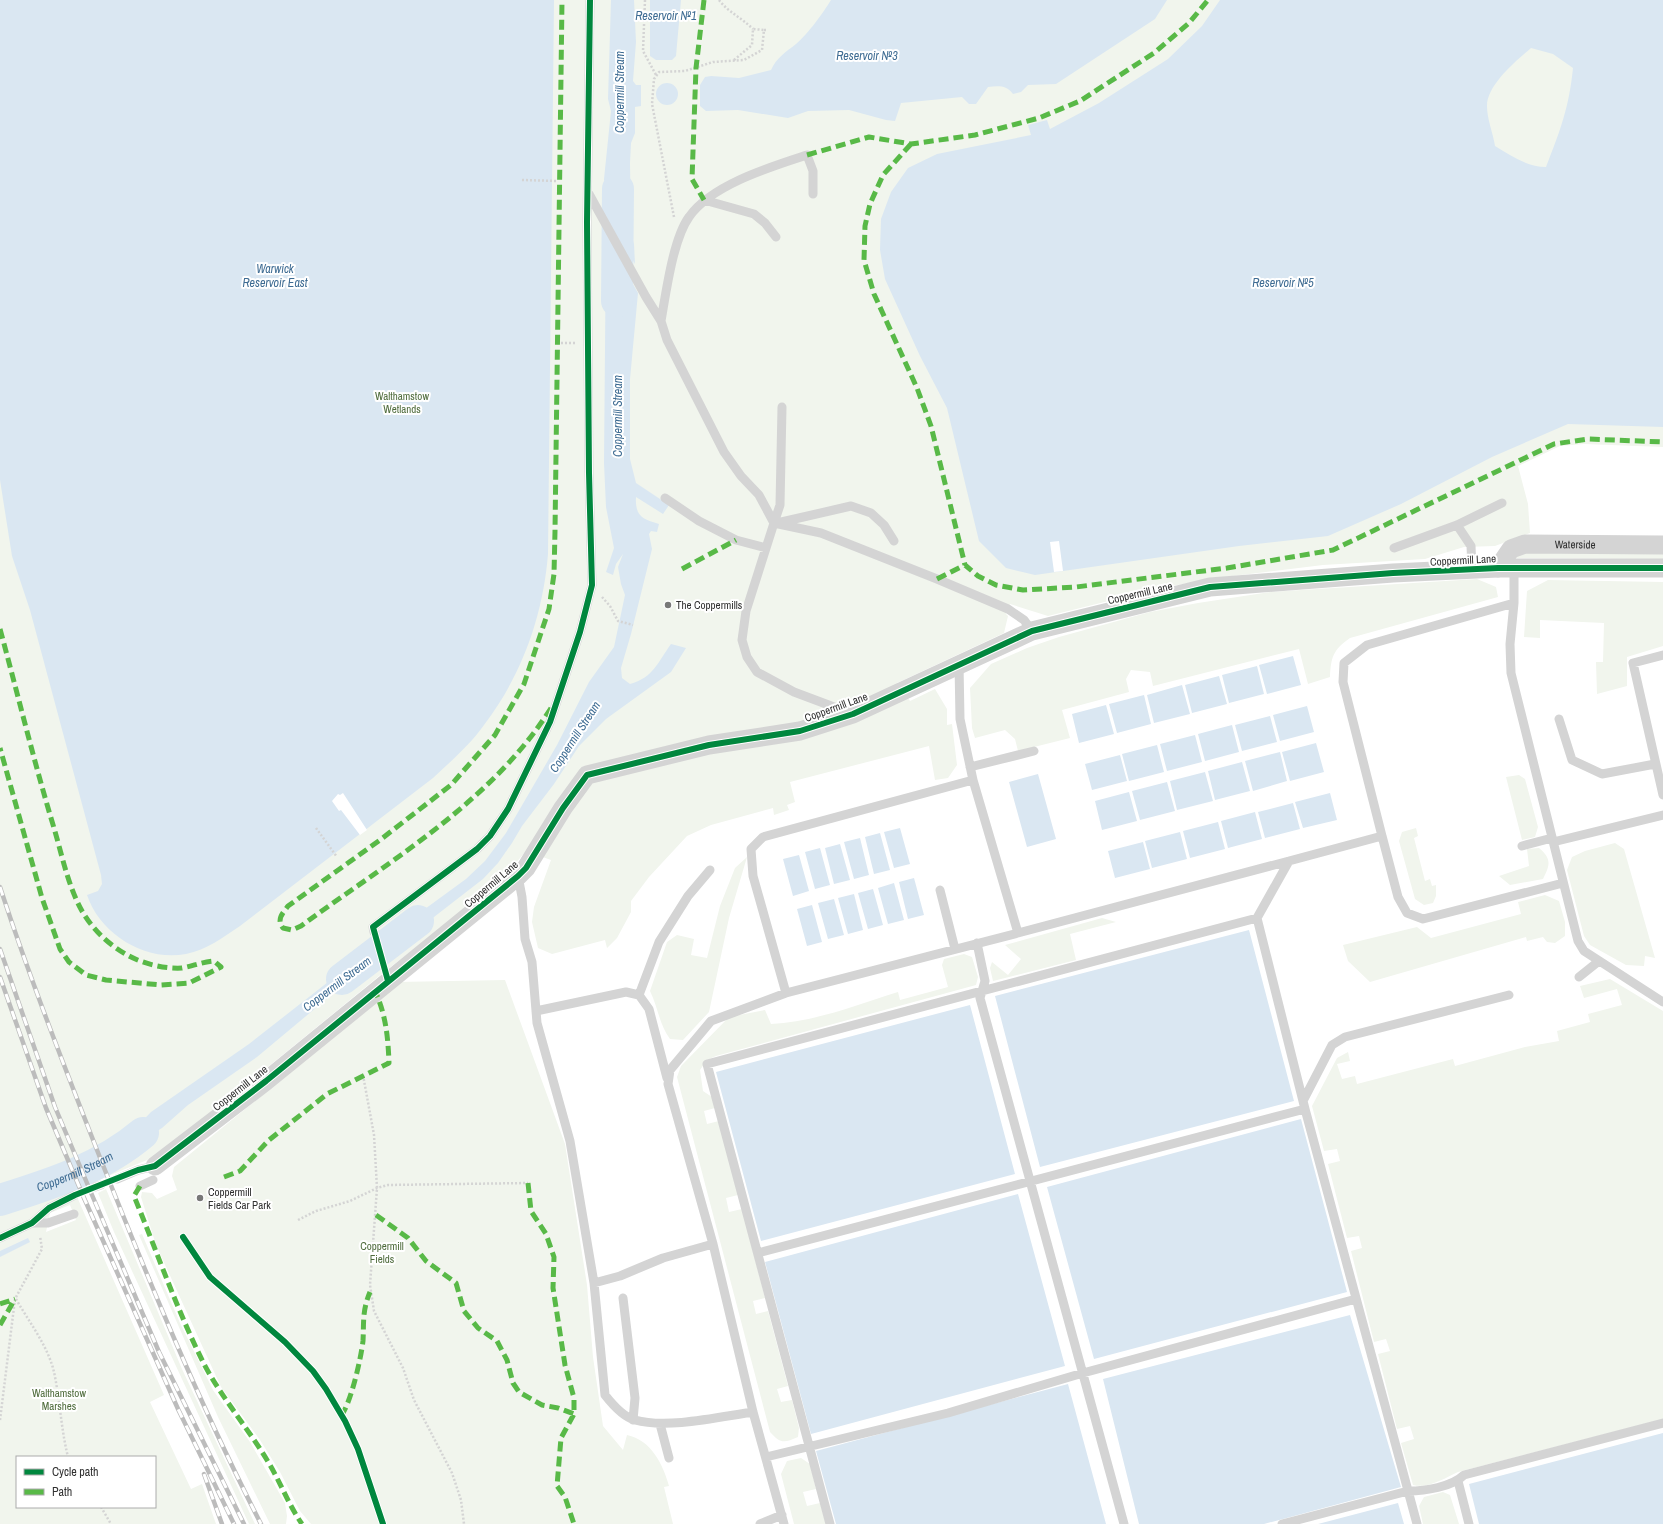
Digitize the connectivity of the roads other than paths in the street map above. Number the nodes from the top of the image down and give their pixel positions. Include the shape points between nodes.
1 (590, 0) edge
2 (589, 194) junction
3 (813, 194) dead end
4 (704, 200) junction
5 (776, 237) dead end
6 (661, 320) junction
7 (782, 407) dead end
8 (665, 498) dead end
9 (1502, 503) dead end
10 (774, 523) junction
11 (1457, 525) junction
12 (894, 541) dead end
13 (1663, 545) edge
14 (766, 548) junction
15 (1394, 548) dead end
16 (1506, 568) junction
17 (1663, 568) edge
18 (1472, 569) junction
19 (1514, 603) junction
20 (1032, 631) junction
21 (1663, 655) edge
22 (959, 664) junction
23 (853, 714) junction
24 (1559, 719) dead end
25 (1034, 751) dead end
26 (1655, 764) junction
27 (970, 767) junction
28 (1660, 773) edge
29 (973, 780) junction
30 (1663, 795) edge
31 (1663, 815) edge
32 (1382, 836) junction
33 (1552, 840) junction
34 (1522, 846) dead end
35 (1289, 862) junction
36 (710, 870) dead end
37 (518, 876) junction
38 (1563, 883) junction
39 (940, 890) dead end
40 (1257, 918) junction
41 (374, 932) dead end
42 (1018, 933) junction
43 (977, 943) junction
44 (955, 949) junction
45 (1599, 960) junction
46 (1579, 977) dead end
47 (982, 991) junction
48 (786, 993) junction
49 (639, 995) junction
50 (1509, 995) dead end
51 (1663, 1002) edge
52 (536, 1011) junction
53 (668, 1081) junction
54 (1304, 1105) junction
55 (154, 1173) junction
56 (117, 1179) dead end
57 (1030, 1181) junction
58 (140, 1186) dead end
59 (75, 1195) dead end
60 (74, 1214) dead end
61 (32, 1223) junction
62 (0, 1238) edge
63 (713, 1244) junction
64 (758, 1253) junction
65 (594, 1283) junction
66 (623, 1298) dead end
67 (1356, 1299) junction
68 (1083, 1373) junction
69 (753, 1412) junction
70 (633, 1420) junction
71 (1663, 1423) edge
72 (660, 1424) junction
73 (809, 1446) junction
74 (766, 1457) junction
75 (669, 1458) dead end
76 (1458, 1481) junction
77 (1408, 1491) junction
78 (782, 1515) junction
79 (760, 1524) edge
80 (784, 1524) edge
81 (830, 1524) edge
82 (1124, 1524) edge
83 (1282, 1524) edge
84 (1417, 1524) edge
85 (1469, 1524) edge

1 - 2 lane
2 - 6 lane
2 - 41 lane via 587,222 592,585 580,632 550,722 508,809 490,836 477,849 373,927
3 - 4 lane via 813,172 806,155 767,169
4 - 5 lane via 754,214
4 - 6 lane via 688,218 675,248
6 - 10 lane via 667,340 724,452 759,495
7 - 10 lane via 780,505
8 - 14 lane via 699,521 736,540
9 - 11 lane
10 - 12 lane via 852,506 871,513 884,525
10 - 14 lane
10 - 20 lane via 821,533 937,579 1008,609 1024,620
11 - 15 lane
11 - 18 lane via 1471,546
13 - 16 street, Waterside via 1525,544 1511,549
14 - 23 lane via 746,611 742,640 747,657 757,672 794,692
16 - 17 street, Coppermill Lane
16 - 18 street, Coppermill Lane
16 - 19 lane
18 - 20 street, Coppermill Lane via 1210,587
19 - 32 lane via 1367,645 1344,663 1343,682
19 - 33 lane via 1510,644 1511,673
20 - 22 street, Coppermill Lane
21 - 26 lane via 1632,663
22 - 23 street, Coppermill Lane
22 - 27 lane via 960,719
23 - 37 street, Coppermill Lane via 800,731 709,745 587,776 563,808 526,868
24 - 26 lane via 1572,760 1578,763 1602,774
25 - 27 lane
26 - 28 lane
27 - 29 lane
28 - 30 lane
29 - 42 lane
29 - 48 lane via 763,836 751,849 753,876
31 - 33 lane
32 - 35 lane
32 - 38 lane via 1398,897 1408,913 1423,919
33 - 34 lane
33 - 38 lane
35 - 40 lane
35 - 42 lane
36 - 49 lane via 688,896 659,942
37 - 52 lane via 525,939 532,962
37 - 55 street, Coppermill Lane
38 - 45 lane via 1578,941 1584,951
39 - 44 lane
40 - 47 lane
40 - 54 lane
42 - 43 lane
43 - 44 lane
43 - 47 lane via 985,980
44 - 48 lane
45 - 46 lane
45 - 51 lane
47 - 57 lane via 980,998
47 - 64 lane via 707,1064
48 - 53 lane via 711,1021 677,1059 670,1070
49 - 52 lane via 626,992
49 - 53 lane via 649,1009
50 - 54 lane via 1345,1036 1332,1045
52 - 65 lane via 537,1023 570,1142
53 - 63 lane
54 - 57 lane
54 - 67 lane
55 - 56 lane via 138,1170
55 - 58 lane
57 - 64 lane
57 - 68 lane
59 - 61 lane via 49,1208
60 - 61 lane via 48,1222
61 - 62 lane
63 - 65 lane via 663,1258 620,1276
63 - 69 lane
64 - 73 lane
65 - 70 lane via 605,1395 614,1406
66 - 70 lane via 635,1398
67 - 68 lane
67 - 77 lane
68 - 73 lane via 948,1413
68 - 82 lane
69 - 72 lane
69 - 74 lane
70 - 72 lane
71 - 76 lane via 1464,1475
72 - 75 lane
73 - 74 lane
73 - 81 lane
74 - 78 lane
76 - 77 lane via 1421,1491
76 - 85 lane
77 - 83 lane
77 - 84 lane
78 - 79 lane
78 - 80 lane

